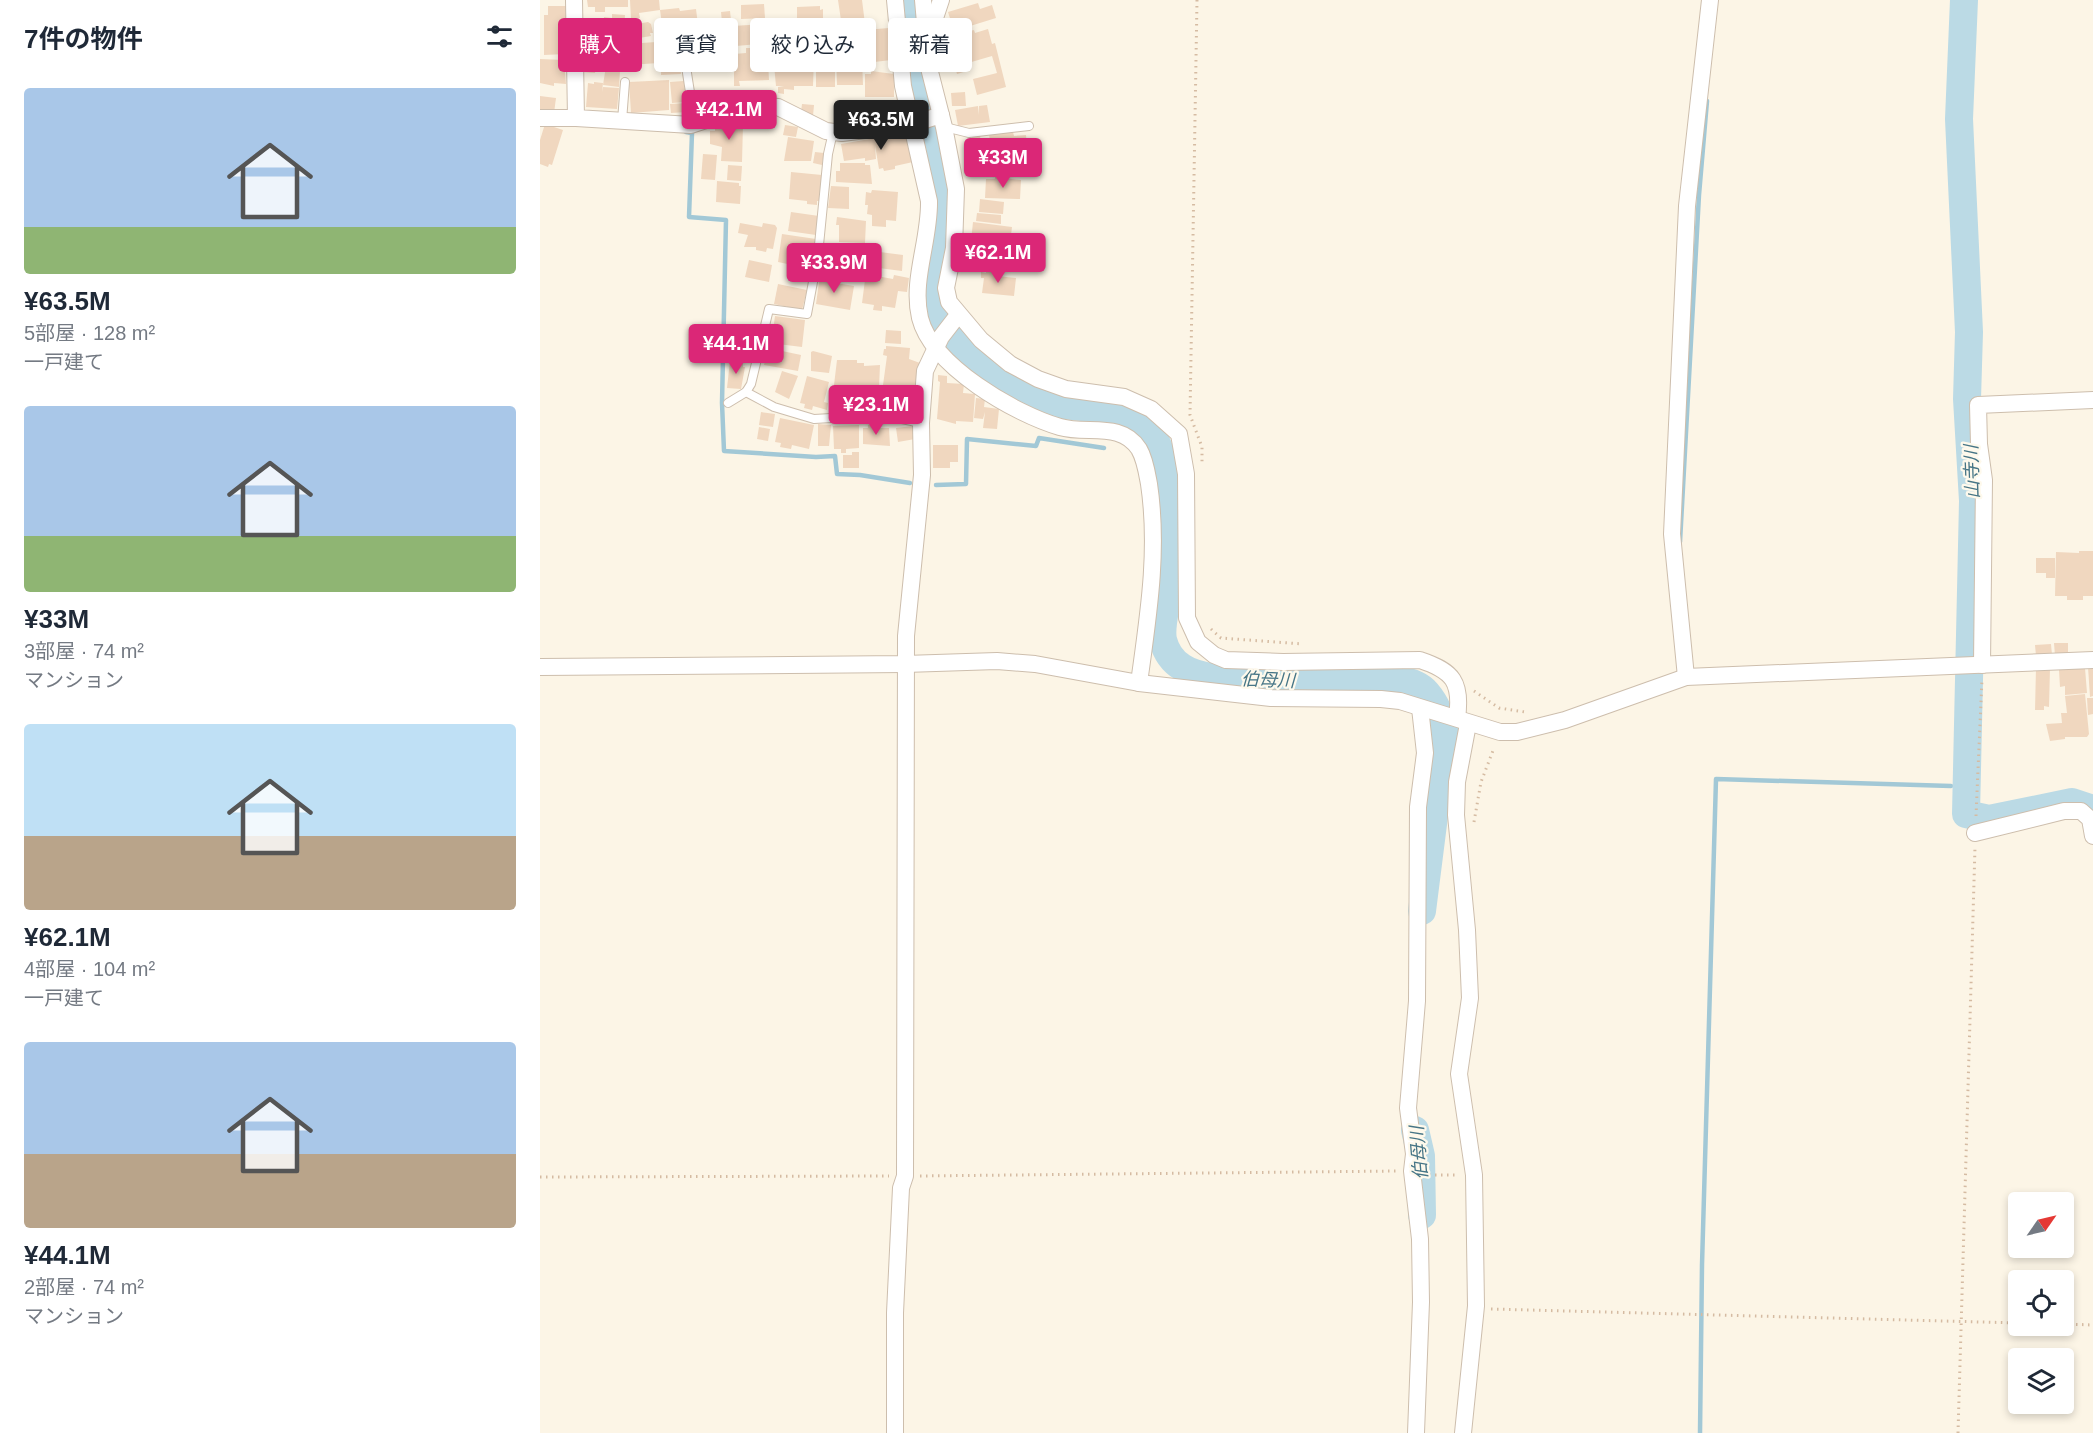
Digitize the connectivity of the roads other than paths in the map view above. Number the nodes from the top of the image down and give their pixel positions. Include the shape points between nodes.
1 (574, 0) edge
2 (895, 0) edge
3 (922, 0) edge
4 (941, 0) edge
5 (1710, 0) edge
6 (924, 18) edge
7 (935, 18) edge
8 (687, 72) edge
9 (930, 72) edge
10 (625, 82) dead end
11 (540, 118) edge
12 (576, 118) junction
13 (621, 121) junction
14 (943, 121) junction
15 (912, 123) junction
16 (695, 124) junction
17 (1029, 126) dead end
18 (833, 132) junction
19 (955, 319) junction
20 (938, 342) junction
21 (746, 392) junction
22 (2093, 400) edge
23 (728, 403) dead end
24 (921, 423) junction
25 (2093, 660) edge
26 (905, 664) junction
27 (1982, 665) junction
28 (540, 667) edge
29 (1686, 677) junction
30 (1138, 683) junction
31 (1420, 708) junction
32 (1462, 721) junction
33 (1976, 834) road end
34 (2093, 836) edge
35 (895, 1433) edge
36 (1416, 1433) edge
37 (1463, 1433) edge

1 - 12 street
2 - 15 street via 903,86
3 - 6 street
4 - 7 street
5 - 29 street via 1687,206 1672,534
8 - 16 lane
9 - 14 street
10 - 13 lane
11 - 12 street
12 - 13 street
13 - 16 street
14 - 15 street
14 - 17 lane via 956,132 969,133
14 - 19 street via 956,189 954,248 946,288
15 - 18 street via 872,131
15 - 20 street via 929,201 917,304 920,321
16 - 18 street via 737,110 766,106 778,107
18 - 21 lane via 807,314 769,309
19 - 20 street
19 - 32 street via 1010,364 1038,379 1066,389 1124,397 1151,409 1179,434 1186,474 1187,618 1192,633 1205,649 1226,660 1420,660 1441,668 1453,680 1460,696
20 - 24 street via 925,371
20 - 30 street via 961,373 1008,404 1062,428 1118,432 1129,437 1140,450 1150,494 1153,538 1152,592
21 - 23 lane
21 - 24 lane via 774,407 814,419 884,415
22 - 27 street via 1978,405 1984,480
24 - 26 street via 922,475
25 - 27 street
26 - 28 street
26 - 30 street via 1016,662
26 - 35 street via 905,1176 901,1188 896,1301
27 - 29 street
29 - 32 street via 1565,720 1517,732 1500,732
30 - 31 street via 1271,698 1381,699
31 - 32 street
31 - 36 street via 1425,753 1418,807 1417,1001 1408,1108 1420,1239
32 - 37 street via 1456,815 1470,998 1459,1074 1474,1175 1476,1306
33 - 34 street via 2064,811 2081,811 2090,819

